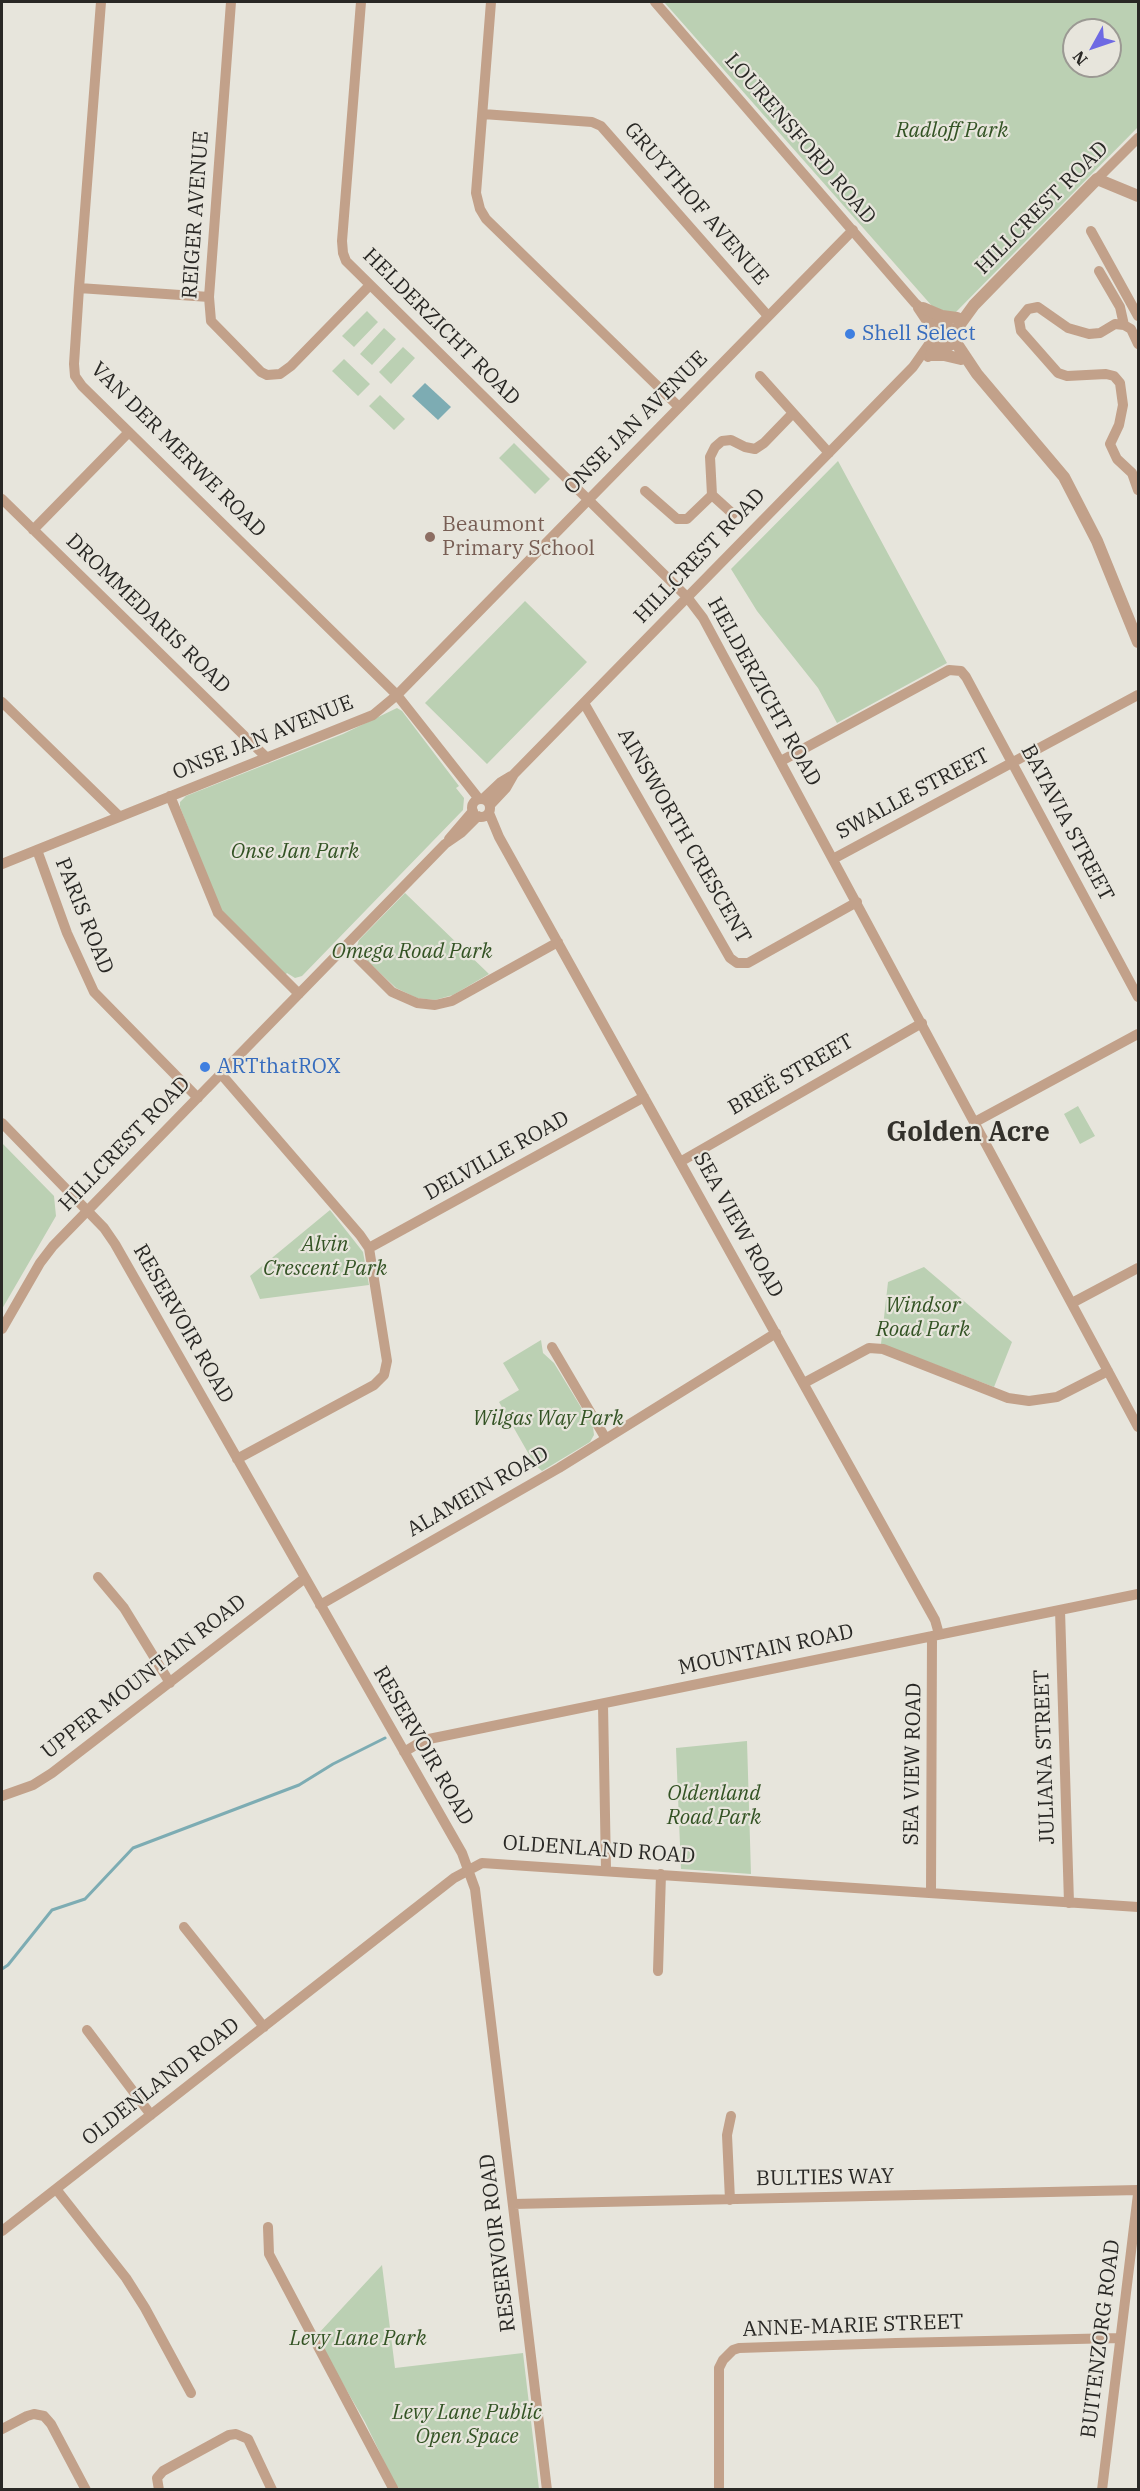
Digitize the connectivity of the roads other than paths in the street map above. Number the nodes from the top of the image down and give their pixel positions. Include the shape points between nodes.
1 (101, 2) edge
2 (231, 2) edge
3 (361, 2) edge
4 (491, 2) edge
5 (655, 2) edge
6 (483, 114) junction
7 (1138, 138) edge
8 (1097, 179) junction
9 (1138, 196) edge
10 (853, 230) junction
11 (1091, 231) dead end
12 (1099, 271) dead end
13 (370, 285) junction
14 (79, 288) junction
15 (209, 297) junction
16 (919, 305) junction
17 (974, 306) junction
18 (768, 316) junction
19 (1138, 316) edge
20 (957, 318) junction
21 (1124, 324) junction
22 (944, 336) junction
23 (1138, 344) edge
24 (931, 355) junction
25 (961, 359) junction
26 (915, 365) junction
27 (977, 374) junction
28 (760, 376) dead end
29 (679, 407) junction
30 (793, 413) junction
31 (129, 432) junction
32 (829, 453) junction
33 (1134, 468) edge
34 (1138, 490) edge
35 (645, 491) dead end
36 (712, 495) junction
37 (2, 499) edge
38 (587, 500) junction
39 (733, 514) dead end
40 (33, 530) junction
41 (687, 597) junction
42 (1138, 642) edge
43 (398, 694) junction
44 (1138, 695) edge
45 (2, 702) edge
46 (584, 703) junction
47 (267, 758) junction
48 (781, 761) junction
49 (1012, 762) junction
50 (170, 796) junction
51 (481, 808) junction
52 (119, 816) junction
53 (37, 850) junction
54 (833, 859) junction
55 (2, 864) edge
56 (857, 902) junction
57 (558, 942) junction
58 (346, 946) junction
59 (299, 994) junction
60 (1138, 997) edge
61 (922, 1023) junction
62 (1138, 1034) edge
63 (221, 1074) junction
64 (644, 1097) junction
65 (198, 1098) junction
66 (975, 1122) junction
67 (2, 1123) edge
68 (680, 1162) junction
69 (88, 1210) junction
70 (369, 1248) junction
71 (1138, 1268) edge
72 (1072, 1303) junction
73 (2, 1329) edge
74 (776, 1333) junction
75 (552, 1347) dead end
76 (1108, 1371) junction
77 (804, 1383) junction
78 (1138, 1427) edge
79 (606, 1439) junction
80 (237, 1460) junction
81 (98, 1577) dead end
82 (305, 1578) junction
83 (1138, 1594) edge
84 (320, 1605) junction
85 (1060, 1610) junction
86 (936, 1635) junction
87 (170, 1683) junction
88 (603, 1704) junction
89 (404, 1752) junction
90 (2, 1796) edge
91 (606, 1870) junction
92 (468, 1871) junction
93 (661, 1874) junction
94 (931, 1893) junction
95 (1069, 1903) junction
96 (1138, 1908) edge
97 (184, 1927) dead end
98 (658, 1971) dead end
99 (264, 2027) junction
100 (87, 2030) dead end
101 (151, 2115) junction
102 (731, 2116) dead end
103 (56, 2189) junction
104 (1138, 2192) edge
105 (730, 2200) junction
106 (513, 2204) junction
107 (268, 2227) dead end
108 (2, 2231) edge
109 (1120, 2338) junction
110 (190, 2394) dead end
111 (2, 2429) edge
112 (86, 2490) edge
113 (159, 2490) edge
114 (272, 2490) edge
115 (394, 2490) edge
116 (547, 2490) edge
117 (720, 2490) edge
118 (1102, 2490) edge

1 - 14 street, VAN DER MERWE ROAD
2 - 15 street, REIGER AVENUE
3 - 13 street, HELDERZICHT ROAD via 343,253
4 - 6 street
5 - 10 street, LOURENSFORD ROAD
6 - 18 street, GRUYTHOF AVENUE via 592,122 601,126
6 - 29 street via 476,193 486,219
7 - 8 street, HILLCREST ROAD
8 - 9 street
8 - 17 street, HILLCREST ROAD
10 - 16 street, LOURENSFORD ROAD
10 - 18 street, ONSE JAN AVENUE
11 - 19 street
12 - 21 street via 1120,307
13 - 15 street, REIGER AVENUE via 291,366 274,375 261,372 217,329 209,312
13 - 38 street, HELDERZICHT ROAD
14 - 15 street
14 - 31 street, VAN DER MERWE ROAD via 75,376
16 - 20 street
16 - 22 street, LOURENSFORD ROAD
17 - 20 street, HILLCREST ROAD
17 - 22 street, HILLCREST ROAD
18 - 29 street, ONSE JAN AVENUE
20 - 22 street, HILLCREST ROAD
21 - 23 street
21 - 33 street via 1089,334 1068,328 1034,307 1020,316 1019,323 1021,331 1058,373 1106,374 1117,379 1124,401 1110,444 1117,459
22 - 24 street, HILLCREST ROAD
22 - 25 street, LOURENSFORD ROAD
22 - 26 street, HILLCREST ROAD
22 - 27 street, LOURENSFORD ROAD
24 - 25 street
24 - 26 street, HILLCREST ROAD
25 - 27 street, LOURENSFORD ROAD
26 - 32 street, HILLCREST ROAD
27 - 42 street, LOURENSFORD ROAD via 1064,477 1097,541
28 - 30 street
29 - 38 street, ONSE JAN AVENUE
30 - 32 street
30 - 36 street via 755,448 731,440 715,447 710,457
31 - 40 street
31 - 43 street, VAN DER MERWE ROAD
32 - 41 street, HILLCREST ROAD
33 - 34 street
35 - 36 street via 681,520 693,515
36 - 39 street
37 - 40 street, DROMMEDARIS ROAD
38 - 41 street, HELDERZICHT ROAD
38 - 43 street, ONSE JAN AVENUE
40 - 47 street, DROMMEDARIS ROAD
41 - 46 street, HILLCREST ROAD
41 - 48 street, HELDERZICHT ROAD via 703,618
43 - 47 street, ONSE JAN AVENUE via 373,715
43 - 51 street, VAN DER MERWE ROAD
44 - 49 street, SWALLE STREET
45 - 52 street
46 - 51 street, HILLCREST ROAD via 514,774 501,782
46 - 56 street, AINSWORTH CRESCENT via 730,958 748,963
47 - 50 street, ONSE JAN AVENUE
48 - 49 street, BATAVIA STREET via 948,670 958,670 966,676
48 - 54 street, HELDERZICHT ROAD
49 - 54 street, SWALLE STREET
49 - 60 street, BATAVIA STREET
50 - 52 street, ONSE JAN AVENUE
50 - 59 street via 218,913
51 - 57 street, SEA VIEW ROAD
51 - 58 street, HILLCREST ROAD via 461,833 445,844
52 - 53 street, ONSE JAN AVENUE
53 - 55 street, ONSE JAN AVENUE
53 - 65 street, PARIS ROAD via 94,992
54 - 56 street, HELDERZICHT ROAD
56 - 61 street, HELDERZICHT ROAD
57 - 58 street via 452,1001 435,1005 400,997
57 - 64 street, SEA VIEW ROAD
58 - 59 street, HILLCREST ROAD
59 - 63 street, HILLCREST ROAD
61 - 66 street, HELDERZICHT ROAD
61 - 68 street, BREË STREET
62 - 66 street
63 - 65 street, HILLCREST ROAD
63 - 70 street
64 - 68 street, SEA VIEW ROAD
64 - 70 street, DELVILLE ROAD
65 - 69 street, HILLCREST ROAD
66 - 72 street, HELDERZICHT ROAD
67 - 69 street, RESERVOIR ROAD
68 - 74 street, SEA VIEW ROAD
69 - 73 street, HILLCREST ROAD via 47,1254
69 - 80 street, RESERVOIR ROAD via 115,1244
70 - 80 street via 387,1361 384,1375 374,1385
71 - 72 street
72 - 76 street, HELDERZICHT ROAD
74 - 77 street, SEA VIEW ROAD
74 - 79 street, ALAMEIN ROAD
75 - 79 street
76 - 77 street via 1057,1397 1029,1401 1008,1398 883,1349 869,1348
76 - 78 street, HELDERZICHT ROAD
77 - 86 street, SEA VIEW ROAD via 935,1620
79 - 84 street, ALAMEIN ROAD
80 - 82 street, RESERVOIR ROAD
81 - 87 street via 124,1608
82 - 84 street, RESERVOIR ROAD
82 - 87 street, UPPER MOUNTAIN ROAD
83 - 85 street, MOUNTAIN ROAD
84 - 89 street, RESERVOIR ROAD
85 - 86 street, MOUNTAIN ROAD
85 - 95 street, JULIANA STREET
86 - 88 street, MOUNTAIN ROAD
86 - 94 street, SEA VIEW ROAD
87 - 90 street, UPPER MOUNTAIN ROAD via 43,1779
88 - 89 street, MOUNTAIN ROAD via 424,1740
88 - 91 street
89 - 92 street, RESERVOIR ROAD via 462,1853
91 - 92 street, OLDENLAND ROAD via 490,1862
91 - 93 street, OLDENLAND ROAD
92 - 99 street, OLDENLAND ROAD
92 - 106 street, RESERVOIR ROAD via 475,1889
93 - 94 street, OLDENLAND ROAD
93 - 98 street
94 - 95 street, OLDENLAND ROAD
95 - 96 street, OLDENLAND ROAD
97 - 99 street
99 - 101 street, OLDENLAND ROAD
100 - 101 street
101 - 103 street, OLDENLAND ROAD
102 - 105 street
103 - 108 street, OLDENLAND ROAD
103 - 110 street via 146,2308
104 - 105 street, BULTIES WAY
104 - 109 street, BUITENZORG ROAD
105 - 106 street, BULTIES WAY
106 - 116 street, RESERVOIR ROAD
107 - 115 street via 269,2254
109 - 117 street, ANNE-MARIE STREET via 738,2348 719,2368
109 - 118 street, BUITENZORG ROAD
111 - 112 street via 27,2416 44,2416
113 - 114 street via 157,2478 163,2471 236,2434 248,2439

